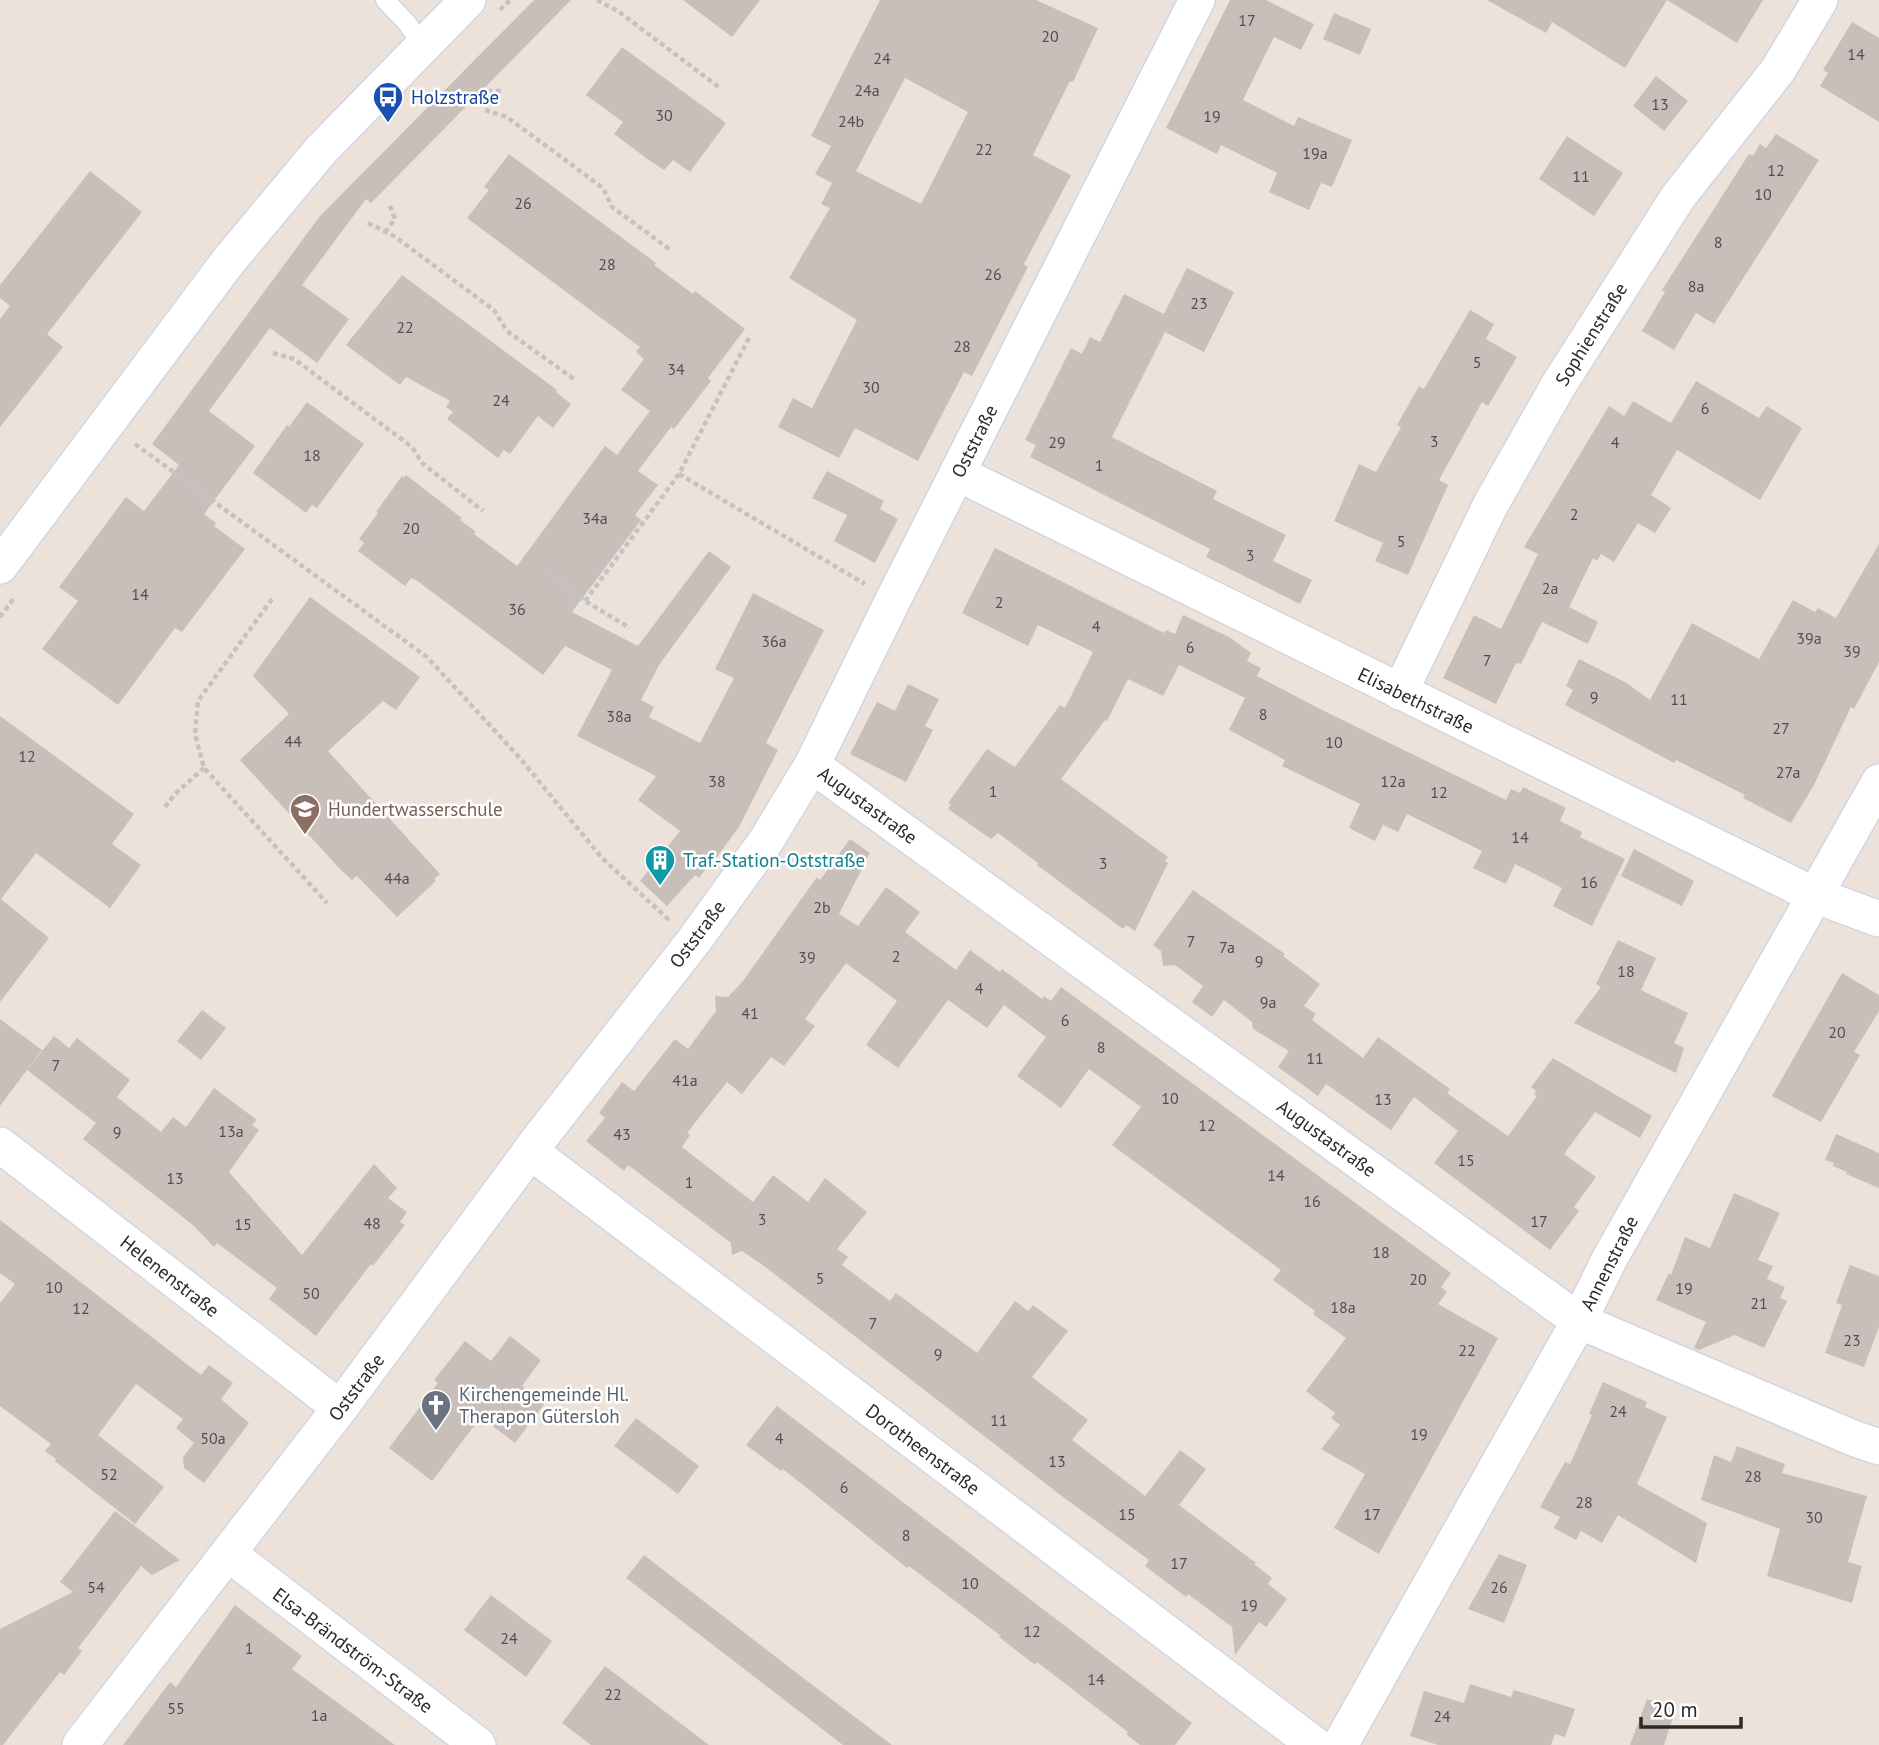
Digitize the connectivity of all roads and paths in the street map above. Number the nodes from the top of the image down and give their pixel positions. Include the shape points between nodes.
1 (385, 0) edge
2 (468, 0) edge
3 (597, 0) edge
4 (1197, 0) edge
5 (1820, 0) edge
6 (423, 46) junction
7 (720, 88) dead end
8 (503, 91) dead end
9 (476, 103) dead end
10 (485, 110) dead end
11 (390, 206) dead end
12 (368, 223) dead end
13 (385, 232) junction
14 (672, 251) dead end
15 (750, 336) dead end
16 (273, 353) dead end
17 (574, 379) dead end
18 (137, 445) dead end
19 (957, 473) junction
20 (679, 474) junction
21 (483, 511) dead end
22 (0, 566) edge
23 (545, 571) dead end
24 (272, 599) dead end
25 (893, 600) junction
26 (585, 601) junction
27 (630, 628) dead end
28 (1400, 692) junction
29 (812, 765) junction
30 (204, 768) junction
31 (1879, 782) edge
32 (165, 807) dead end
33 (1814, 895) junction
34 (327, 903) dead end
35 (1879, 919) edge
36 (693, 942) junction
37 (0, 1145) edge
38 (531, 1152) junction
39 (1579, 1321) junction
40 (340, 1408) junction
41 (1879, 1447) edge
42 (229, 1554) junction
43 (80, 1745) edge
44 (478, 1745) edge
45 (1315, 1745) edge
46 (1340, 1745) edge

1 - 6 lane
2 - 6 street
3 - 7 path
4 - 19 street, Oststraße
5 - 28 street, Sophienstraße via 1778,70 1678,197 1558,386 1491,504
6 - 22 street via 322,149 227,263
8 - 9 path via 486,91
10 - 14 path via 507,117 603,188 612,207
11 - 13 path via 395,219
12 - 13 path
13 - 17 path via 494,310 507,331
15 - 20 path
16 - 21 path via 293,359 412,447 422,463
18 - 36 path via 427,657 519,757 602,858
19 - 25 street, Oststraße
19 - 28 street, Elisabethstraße
20 - 25 path
20 - 26 path
23 - 26 path
24 - 30 path via 198,701 195,734
25 - 29 street, Oststraße
26 - 27 path
28 - 33 street, Elisabethstraße
29 - 36 street, Oststraße via 766,841
29 - 39 street, Augustastraße
30 - 32 path
30 - 34 path
31 - 33 street, Annenstraße
33 - 35 street, Elisabethstraße
33 - 39 street, Annenstraße
36 - 38 street, Oststraße
37 - 40 street, Helenenstraße
38 - 40 street, Oststraße
38 - 45 street, Dorotheenstraße
39 - 41 street, Augustastraße
39 - 46 street, Annenstraße
40 - 42 street, Oststraße
42 - 43 street, Oststraße
42 - 44 street, Elsa-Brändström-Straße

